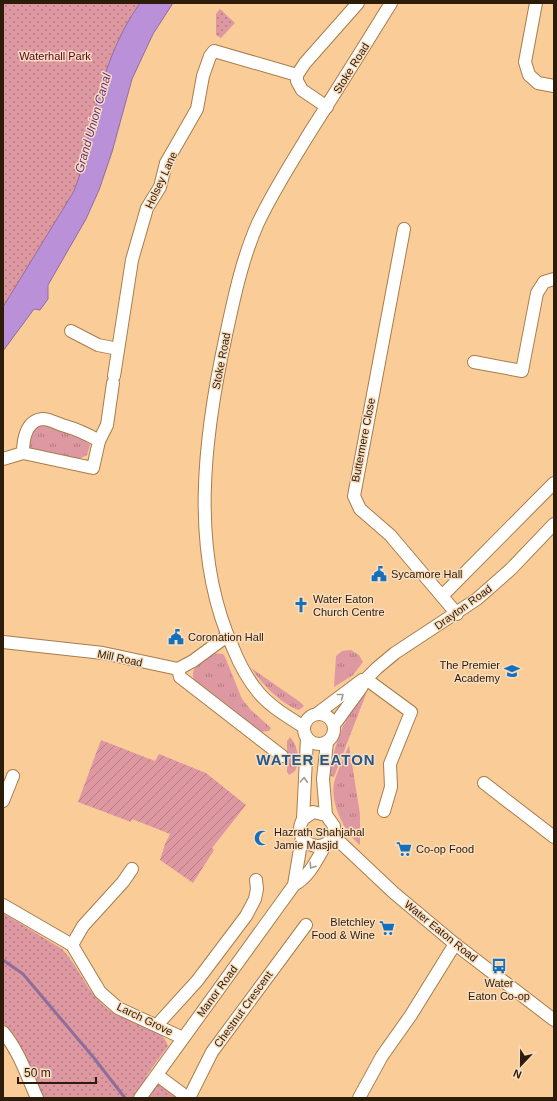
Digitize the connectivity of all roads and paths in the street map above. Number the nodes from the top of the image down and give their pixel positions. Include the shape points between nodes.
1 (358, 3) edge
2 (391, 3) edge
3 (536, 3) edge
4 (298, 75) junction
5 (554, 86) edge
6 (327, 106) junction
7 (404, 229) dead end
8 (554, 279) edge
9 (71, 331) dead end
10 (118, 349) junction
11 (474, 362) dead end
12 (99, 441) junction
13 (23, 453) junction
14 (3, 459) edge
15 (554, 483) edge
16 (554, 524) edge
17 (442, 596) junction
18 (457, 614) junction
19 (227, 636) junction
20 (3, 642) edge
21 (178, 670) junction
22 (365, 679) junction
23 (318, 713) junction
24 (334, 725) junction
25 (305, 732) junction
26 (327, 742) junction
27 (282, 756) dead end
28 (13, 776) dead end
29 (484, 783) dead end
30 (3, 801) edge
31 (384, 812) dead end
32 (326, 814) junction
33 (303, 819) junction
34 (302, 837) junction
35 (554, 837) edge
36 (329, 840) junction
37 (132, 869) dead end
38 (256, 880) dead end
39 (294, 884) junction
40 (3, 905) edge
41 (306, 926) dead end
42 (455, 944) junction
43 (72, 945) junction
44 (554, 1020) edge
45 (158, 1025) junction
46 (3, 1032) edge
47 (183, 1038) junction
48 (157, 1075) junction
49 (37, 1098) edge
50 (141, 1098) edge
51 (188, 1098) edge
52 (359, 1098) edge

1 - 4 street via 305,63
2 - 6 street, Stoke Road
3 - 5 street via 525,62 529,75 538,83
4 - 6 street via 298,85 302,90
4 - 10 street, Holsey Lane via 214,51 210,56 203,76 197,109 166,163 160,187 148,208 132,260
6 - 19 street, Stoke Road via 271,198 257,226 234,298 217,380 207,462 205,526 212,588
7 - 17 street, Buttermere Close via 354,496 360,509 390,535
8 - 11 street via 544,282 537,293 522,371
9 - 10 street via 98,345
10 - 12 street, Holsey Lane via 107,425
12 - 13 street via 93,468
12 - 13 street via 82,430 44,419 34,422 27,430
13 - 14 street
15 - 17 street, Drayton Road
16 - 18 street, Drayton Road via 505,575
17 - 18 street, Buttermere Close
18 - 22 street, Drayton Road via 395,653
19 - 21 street
19 - 25 street, Stoke Road via 259,693
20 - 21 street, Mill Road via 103,653
21 - 27 street via 180,677
23 -> 22 street, Drayton Road
22 - 24 street, Drayton Road
22 - 31 street via 411,712 390,764 391,787
23 - 24 street via 329,718
23 - 25 street via 307,719
24 - 26 street via 333,734
25 - 26 street via 318,744
33 -> 25 street
26 - 32 street via 323,779
28 - 30 street
29 - 35 street
32 - 33 street via 313,812
32 - 36 street via 334,826
33 - 34 street via 300,830
34 - 36 street via 312,845 321,846
34 - 39 street, Manor Road
36 -> 39 street, Manor Road via 310,871
36 - 42 street, Water Eaton Road via 342,844 394,893
37 - 43 street via 83,926
38 - 45 street via 255,899 246,916 197,981
39 - 47 street, Manor Road
40 - 43 street, Larch Grove
41 - 51 street, Chestnut Crescent via 212,1052
42 - 44 street, Water Eaton Road
42 - 52 street via 382,1056
43 - 45 street, Larch Grove via 100,992 107,999 118,1008
45 - 47 street, Larch Grove
46 - 49 street via 20,1059
47 - 48 street, Manor Road
48 - 50 street, Manor Road
48 - 51 street, Chestnut Crescent

